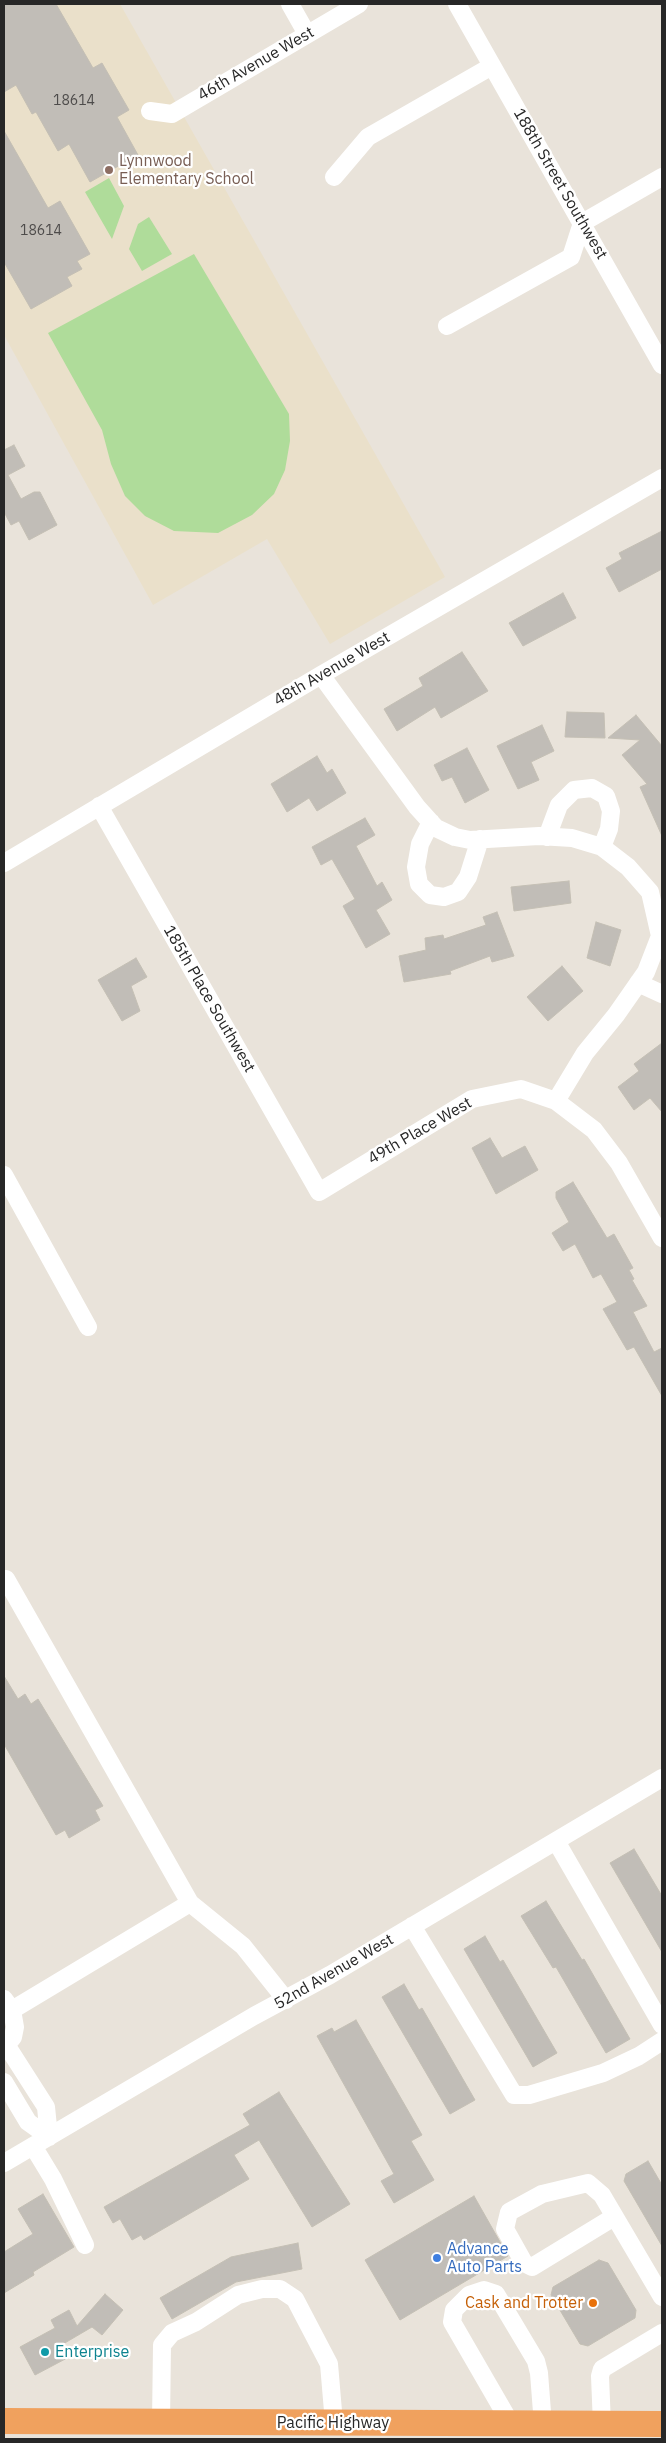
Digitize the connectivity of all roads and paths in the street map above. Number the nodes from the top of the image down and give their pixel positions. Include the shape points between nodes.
1 (290, 4) edge
2 (358, 4) edge
3 (457, 4) edge
4 (307, 34) junction
5 (492, 66) junction
6 (150, 111) dead end
7 (334, 177) dead end
8 (662, 177) edge
9 (582, 223) junction
10 (447, 326) dead end
11 (662, 365) edge
12 (662, 478) edge
13 (321, 675) junction
14 (99, 806) junction
15 (431, 822) junction
16 (547, 837) junction
17 (480, 839) junction
18 (602, 847) junction
19 (4, 863) edge
20 (661, 936) edge
21 (638, 983) junction
22 (662, 994) edge
23 (556, 1101) junction
24 (4, 1175) edge
25 (319, 1192) joint
26 (662, 1238) edge
27 (88, 1327) dead end
28 (4, 1580) edge
29 (662, 1778) edge
30 (556, 1841) junction
31 (190, 1903) junction
32 (412, 1926) junction
33 (286, 2000) junction
34 (8, 2004) edge
35 (662, 2025) edge
36 (662, 2041) edge
37 (5, 2047) edge
38 (4, 2082) edge
39 (49, 2137) junction
40 (33, 2146) junction
41 (4, 2164) edge
42 (614, 2217) junction
43 (85, 2244) dead end
44 (662, 2297) edge
45 (662, 2333) edge
46 (4, 2421) edge
47 (161, 2423) junction
48 (334, 2423) junction
49 (511, 2424) junction
50 (662, 2424) edge
51 (544, 2425) junction
52 (602, 2425) junction

1 - 4 street
2 - 4 street, 46th Avenue West
3 - 5 street, 188th Street Southwest
4 - 6 street, 46th Avenue West via 172,114
5 - 7 street via 368,137
5 - 9 street, 188th Street Southwest
8 - 9 street
9 - 10 street via 571,257
9 - 11 street, 188th Street Southwest
12 - 13 street, 48th Avenue West
13 - 14 street, 48th Avenue West
13 - 15 street
14 - 19 street, 48th Avenue West
14 - 25 street, 185th Place Southwest
15 - 17 street via 454,838
15 - 17 street via 420,844 416,867 419,884 430,895 444,897 458,892 468,877
16 - 17 street
16 - 18 street via 572,838
16 - 18 street via 559,805 574,790 592,788 606,796 611,811
18 - 20 street via 628,867 650,892
20 - 21 street
21 - 22 street
21 - 23 street via 585,1053
23 - 25 street, 49th Place West via 521,1089 472,1099
23 - 26 street, 49th Place West via 594,1130 620,1163
24 - 27 street
28 - 31 street
29 - 30 street, 52nd Avenue West
30 - 32 street, 52nd Avenue West
30 - 35 street
31 - 33 street via 243,1946
31 - 34 street
32 - 33 street, 52nd Avenue West
32 - 36 street via 514,2095 529,2095 602,2074
33 - 39 street, 52nd Avenue West
34 - 37 street via 15,2027 13,2037
37 - 39 street via 46,2107
38 - 39 street via 28,2122
39 - 40 street, 52nd Avenue West
40 - 41 street, 52nd Avenue West
40 - 43 street
42 - 42 street via 602,2195 588,2183 542,2194 509,2212 505,2229 524,2263 532,2266
42 - 44 street
45 - 52 street via 602,2369
46 - 47 highway, Pacific Highway
47 - 48 highway, Pacific Highway
47 - 48 street via 162,2345 172,2333 196,2322 238,2294 262,2289 280,2289 295,2298 330,2364
48 - 49 highway, Pacific Highway
49 - 51 highway, Pacific Highway
49 - 51 street via 452,2322 454,2310 469,2295 484,2290 496,2294 536,2362
50 - 52 highway, Pacific Highway
51 - 52 highway, Pacific Highway

